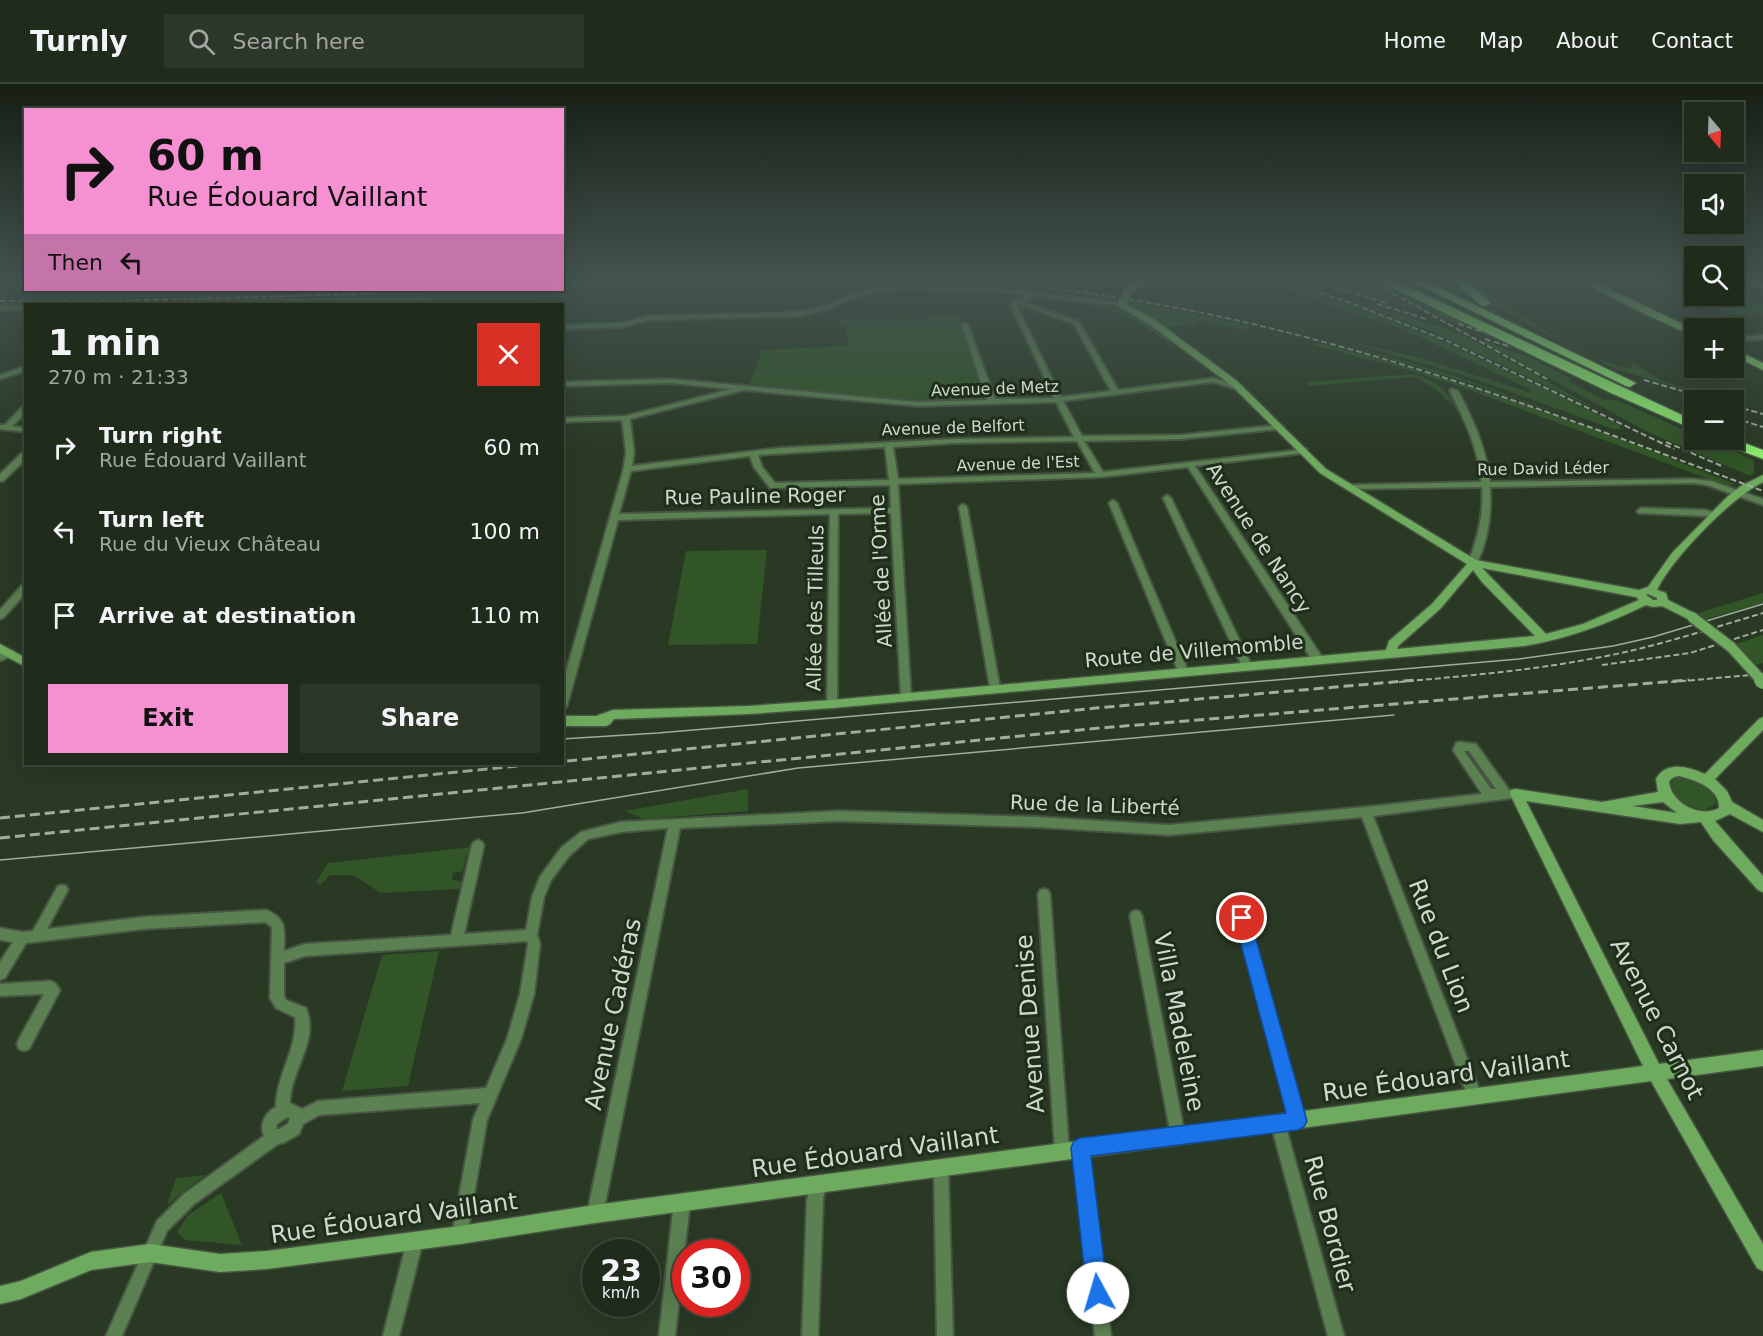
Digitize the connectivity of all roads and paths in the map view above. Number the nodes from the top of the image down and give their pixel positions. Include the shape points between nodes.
1 (969, 336) edge
2 (1028, 336) edge
3 (1085, 336) edge
4 (1170, 336) edge
5 (1505, 336) edge
6 (1513, 336) edge
7 (1533, 336) edge
8 (1541, 336) edge
9 (1763, 337) edge
10 (1744, 339) edge
11 (1550, 345) junction
12 (1744, 357) edge
13 (1763, 367) edge
14 (24, 369) edge
15 (0, 376) edge
16 (1223, 379) junction
17 (564, 384) edge
18 (705, 384) junction
19 (1607, 386) junction
20 (750, 387) junction
21 (1454, 391) dead end
22 (1116, 392) junction
23 (703, 398) junction
24 (1057, 399) junction
25 (992, 403) junction
26 (1684, 409) edge
27 (24, 410) edge
28 (626, 418) junction
29 (564, 420) edge
30 (1684, 421) edge
31 (3, 427) edge
32 (1280, 427) junction
33 (24, 430) edge
34 (1744, 434) edge
35 (1077, 439) junction
36 (1763, 442) edge
37 (889, 444) junction
38 (1744, 448) edge
39 (1304, 451) junction
40 (753, 452) junction
41 (1763, 455) edge
42 (24, 456) edge
43 (1191, 466) junction
44 (628, 469) junction
45 (1101, 475) junction
46 (1763, 478) edge
47 (0, 479) edge
48 (894, 483) junction
49 (1485, 484) junction
50 (1348, 487) junction
51 (1736, 494) junction
52 (1167, 498) dead end
53 (1763, 502) edge
54 (1113, 503) dead end
55 (963, 507) dead end
56 (895, 510) junction
57 (1641, 511) dead end
58 (834, 512) junction
59 (1714, 515) junction
60 (615, 517) junction
61 (1473, 563) junction
62 (24, 588) edge
63 (1646, 595) junction
64 (0, 616) edge
65 (1545, 639) junction
66 (3, 653) edge
67 (1394, 653) junction
68 (1318, 660) junction
69 (24, 663) edge
70 (1247, 666) junction
71 (1183, 671) junction
72 (1763, 682) edge
73 (995, 688) junction
74 (906, 697) junction
75 (564, 699) edge
76 (832, 704) junction
77 (564, 721) edge
78 (1763, 723) edge
79 (1707, 780) junction
80 (1509, 793) junction
81 (1487, 795) junction
82 (1666, 796) junction
83 (1726, 805) junction
84 (1600, 806) junction
85 (1366, 812) junction
86 (1703, 817) junction
87 (675, 823) junction
88 (1763, 827) edge
89 (478, 845) dead end
90 (1763, 886) edge
91 (62, 890) dead end
92 (1044, 894) dead end
93 (1136, 916) dead end
94 (1242, 918) dead end
95 (0, 934) edge
96 (531, 935) junction
97 (37, 936) junction
98 (22, 938) junction
99 (456, 940) junction
100 (277, 959) junction
101 (0, 974) edge
102 (0, 990) edge
103 (24, 1044) dead end
104 (1763, 1058) edge
105 (1655, 1073) junction
106 (490, 1095) junction
107 (1475, 1096) junction
108 (283, 1110) junction
109 (298, 1119) junction
110 (1298, 1121) junction
111 (1278, 1124) junction
112 (1178, 1136) junction
113 (275, 1137) junction
114 (1080, 1148) junction
115 (1062, 1150) junction
116 (941, 1167) junction
117 (818, 1185) junction
118 (682, 1202) junction
119 (595, 1214) junction
120 (460, 1235) junction
121 (415, 1240) junction
122 (150, 1253) junction
123 (1763, 1262) edge
124 (0, 1295) edge
125 (114, 1336) edge
126 (391, 1336) edge
127 (667, 1336) edge
128 (810, 1336) edge
129 (945, 1336) edge
130 (1102, 1336) edge
131 (1336, 1336) edge

1 - 25 street
2 - 24 street
3 - 22 street
4 - 16 street
5 - 19 highway
6 - 19 highway
7 - 11 highway
8 - 11 highway
9 - 10 street
11 - 26 highway
12 - 13 main road
14 - 15 street
16 - 22 street, Avenue de Metz
16 - 32 street via 1239,388
17 - 18 street, Avenue de Metz
18 - 20 street, Avenue de Metz
18 - 23 street
19 - 30 highway
20 - 23 street
20 - 25 street, Avenue de Metz via 909,404
21 - 49 street via 1468,416 1482,458
22 - 24 street, Avenue de Metz
23 - 28 street
24 - 25 street, Avenue de Metz
24 - 35 street
27 - 31 street
28 - 29 street
28 - 44 street
31 - 33 street
32 - 35 street, Avenue de Belfort via 1181,437
32 - 39 street
34 - 36 highway
35 - 37 street, Avenue de Belfort
35 - 45 street
37 - 40 street, Avenue de Belfort
37 - 48 street, Allée de l'Orme
38 - 41 highway
39 - 43 street, Avenue de l'Est
39 - 50 street via 1323,471
40 - 44 street, Avenue de Belfort
40 - 48 street, Avenue de l'Est via 758,467 773,486
42 - 47 street
43 - 45 street, Avenue de l'Est
43 - 68 street, Avenue de Nancy
44 - 60 street
45 - 48 street, Avenue de l'Est
46 - 51 street
48 - 56 street, Allée de l'Orme
49 - 50 street, Rue David Léder
49 - 51 street, Rue David Léder via 1692,481
49 - 61 street via 1486,526
50 - 61 street
51 - 53 street, Rue David Léder
51 - 59 street
52 - 70 street
54 - 71 street
55 - 73 street
56 - 58 street, Rue Pauline Roger
56 - 74 street, Allée de l'Orme
57 - 59 street
58 - 60 street, Rue Pauline Roger
58 - 76 street, Allée des Tilleuls
59 - 63 street via 1661,571
60 - 75 street
61 - 63 street
61 - 65 street
61 - 67 street via 1445,599 1393,644
62 - 64 street
63 - 65 street, Route de Villemomble via 1610,618
63 - 72 street, bridge via 1692,617 1731,647
65 - 67 street, Route de Villemomble
66 - 69 street
67 - 68 street, Route de Villemomble
68 - 70 street, Route de Villemomble
70 - 71 street, Route de Villemomble
71 - 73 street, Route de Villemomble
73 - 74 street, Route de Villemomble
74 - 76 street, Route de Villemomble
76 - 77 street, Route de Villemomble via 722,714
78 - 79 street
79 - 82 street via 1688,772 1671,772 1662,779
79 - 83 street via 1721,792
80 - 80 street via 1488,794 1458,750 1460,746 1472,747
80 - 81 street, Rue de la Liberté
80 - 81 street via 1473,745 1456,745
80 - 84 street, Rue de la Liberté
80 - 105 street, Avenue Carnot
81 - 85 street, Rue de la Liberté via 1481,799
82 - 84 street, Rue de la Liberté
82 - 86 street via 1682,809
83 - 86 street via 1721,815
83 - 88 street
84 - 86 street, Rue de la Liberté via 1680,819
85 - 87 street, Rue de la Liberté via 1169,830 839,816
85 - 107 street, Rue du Lion
86 - 90 street
87 - 96 street, Rue de la Liberté via 621,827 585,835 565,852 546,877
87 - 119 street, Avenue Cadéras
89 - 99 street
91 - 97 street
92 - 115 street, Avenue Denise
93 - 112 street, Villa Madeleine
94 - 110 street
95 - 98 street
96 - 99 street
96 - 106 street, Rue de la Liberté via 534,944 527,994 514,1039
97 - 98 street
97 - 100 street via 143,922 266,916 278,926
98 - 101 street
99 - 100 street via 305,950
100 - 108 street via 277,998 301,1013 302,1020 297,1054 282,1096
102 - 103 street via 53,990
104 - 105 street, Rue Édouard Vaillant
105 - 107 street, Rue Édouard Vaillant
105 - 123 street, Avenue Carnot
106 - 109 street via 318,1108
106 - 120 street, Rue de la Liberté via 480,1120
107 - 110 street, Rue Édouard Vaillant
108 - 109 street via 296,1112
108 - 113 street via 270,1122 269,1132
109 - 113 street via 290,1133
110 - 111 street, Rue Édouard Vaillant
111 - 112 street, Rue Édouard Vaillant
111 - 131 street, Rue Bordier
112 - 114 street, Rue Édouard Vaillant
113 - 122 street via 175,1211 162,1226
114 - 115 street, Rue Édouard Vaillant
114 - 130 street
115 - 116 street, Rue Édouard Vaillant
116 - 117 street, Rue Édouard Vaillant
116 - 129 street
117 - 118 street, Rue Édouard Vaillant
117 - 128 street
118 - 119 street, Rue Édouard Vaillant
118 - 127 street
119 - 120 street, Rue Édouard Vaillant
120 - 121 street, Rue Édouard Vaillant
121 - 122 street, Rue Édouard Vaillant via 220,1263
121 - 126 street
122 - 124 street, Rue Édouard Vaillant via 91,1261
122 - 125 street

